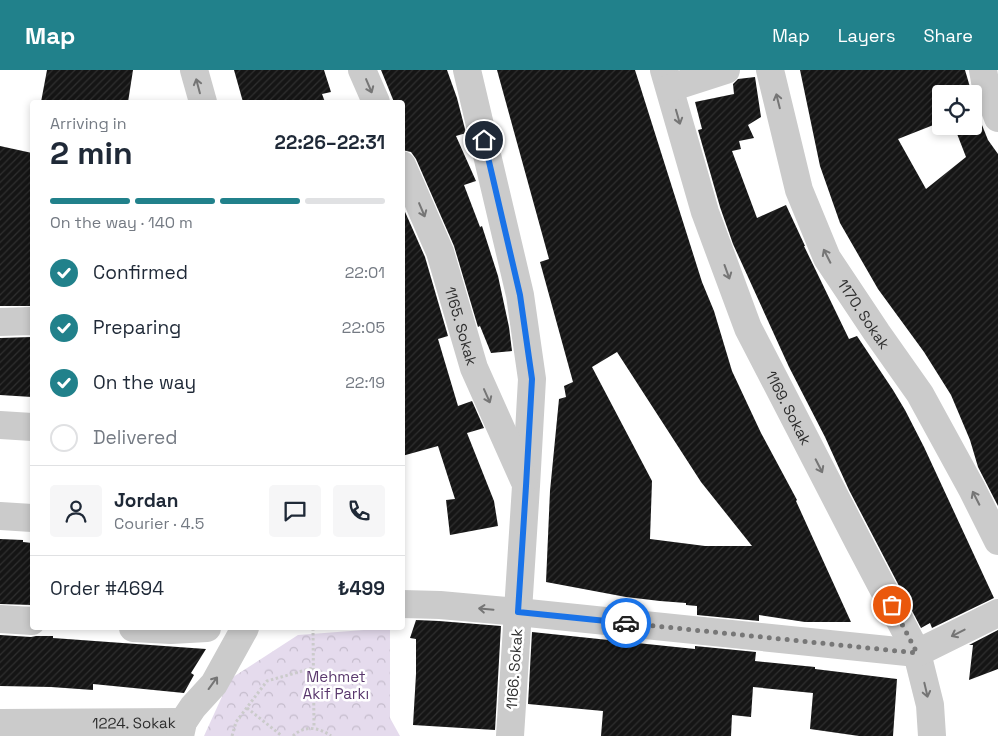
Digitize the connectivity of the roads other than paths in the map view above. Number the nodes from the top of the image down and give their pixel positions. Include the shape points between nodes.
1 (194, 70) edge
2 (362, 70) edge
3 (467, 70) edge
4 (726, 70) edge
5 (770, 70) edge
6 (983, 70) edge
7 (667, 79) edge
8 (202, 100) edge
9 (375, 100) edge
10 (998, 118) edge
11 (405, 172) edge
12 (30, 321) edge
13 (0, 322) edge
14 (0, 425) edge
15 (30, 427) edge
16 (526, 486) junction
17 (0, 516) edge
18 (30, 518) edge
19 (998, 542) edge
20 (405, 604) edge
21 (518, 612) junction
22 (998, 613) edge
23 (0, 618) edge
24 (30, 621) edge
25 (244, 630) edge
26 (917, 653) junction
27 (10, 727) edge
28 (182, 729) edge
29 (510, 736) edge
30 (932, 736) edge

8 -> 1 street
2 -> 9 street
3 - 16 street, 1166. Sokak via 520,295 532,379
4 - 7 street
19 -> 5 street, 1170. Sokak via 920,394 827,258 799,190
6 - 10 street
7 -> 26 street, 1169. Sokak via 705,212 748,328
11 -> 16 street, 1165. Sokak via 440,252 474,368
12 - 13 street
14 - 15 street
16 - 21 street, 1166. Sokak
17 - 18 street
21 -> 20 street
21 - 26 street
21 - 29 street, 1166. Sokak
22 -> 26 street
23 - 24 street
28 -> 25 street, 1224. Sokak via 193,707 214,684
26 -> 30 street, 1169. Sokak via 930,705
27 - 28 street, 1224. Sokak

